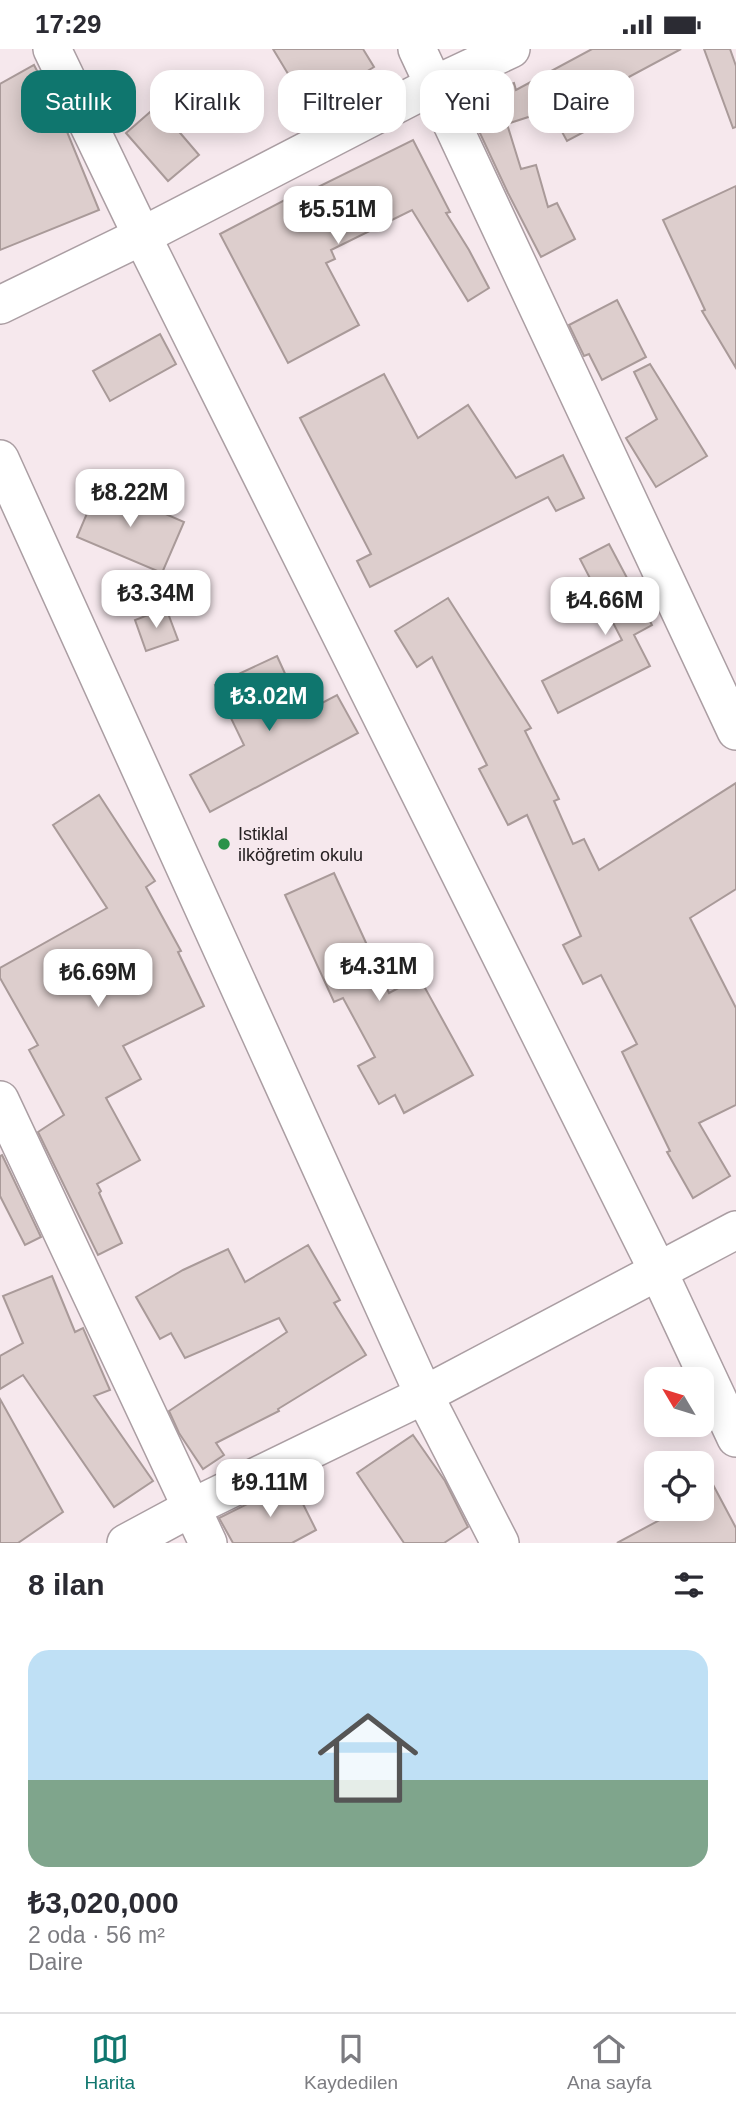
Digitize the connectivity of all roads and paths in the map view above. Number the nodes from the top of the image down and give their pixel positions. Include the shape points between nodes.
1 (52, 49) edge
2 (416, 49) edge
3 (511, 49) edge
4 (426, 70) edge
5 (466, 70) edge
6 (420, 92) edge
7 (456, 133) edge
8 (142, 236) junction
9 (0, 305) edge
10 (0, 459) edge
11 (736, 731) edge
12 (0, 1100) edge
13 (736, 1230) edge
14 (658, 1271) junction
15 (424, 1395) junction
16 (736, 1438) edge
17 (191, 1508) junction
18 (126, 1543) edge
19 (208, 1543) edge
20 (500, 1543) edge

1 - 8 street
2 - 4 street
3 - 5 street
6 - 8 street
7 - 11 street
8 - 9 street
8 - 14 street
10 - 15 street
12 - 17 street
13 - 14 street
14 - 15 street
14 - 16 street
15 - 17 street
15 - 20 street
17 - 18 street
17 - 19 street

